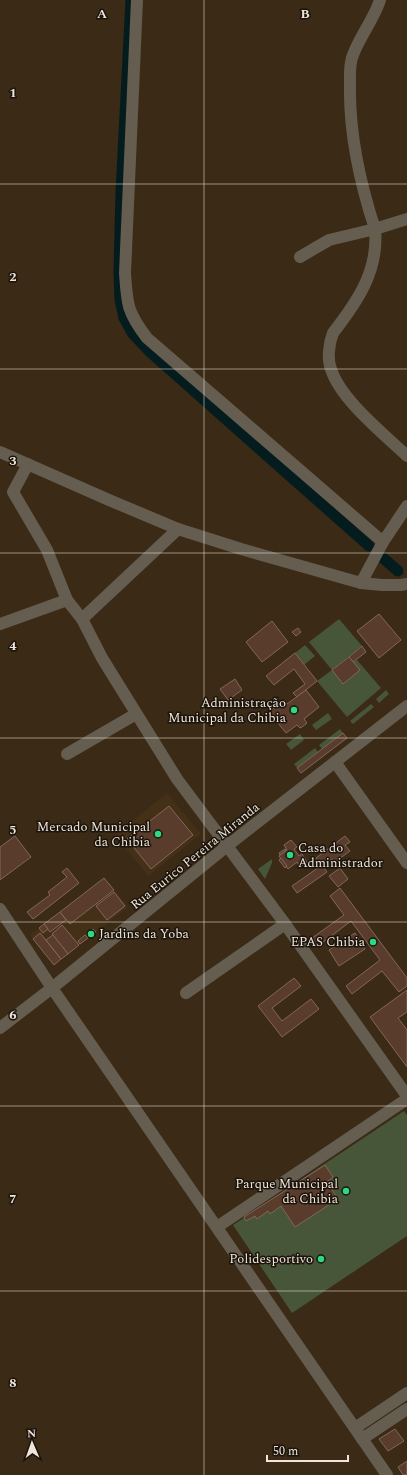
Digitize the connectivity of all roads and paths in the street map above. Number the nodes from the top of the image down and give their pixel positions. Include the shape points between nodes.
1 (137, 0) edge
2 (380, 0) edge
3 (407, 219) edge
4 (375, 229) junction
5 (300, 257) dead end
6 (0, 452) edge
7 (407, 456) edge
8 (28, 464) junction
9 (407, 506) edge
10 (178, 529) junction
11 (382, 542) junction
12 (361, 583) junction
13 (407, 584) edge
14 (67, 600) junction
15 (82, 620) junction
16 (0, 624) edge
17 (407, 706) edge
18 (136, 714) junction
19 (67, 754) dead end
20 (335, 762) junction
21 (227, 846) junction
22 (407, 863) edge
23 (0, 909) edge
24 (285, 924) junction
25 (52, 988) junction
26 (186, 992) dead end
27 (0, 1028) edge
28 (407, 1098) edge
29 (217, 1227) junction
30 (407, 1392) edge
31 (407, 1409) edge
32 (355, 1428) junction
33 (362, 1439) junction
34 (387, 1475) edge

1 - 11 street via 125,273 130,312 147,338
2 - 4 street via 353,55 350,68 352,129 363,190
3 - 4 street
4 - 5 street via 329,240
4 - 7 street via 376,250 364,289 331,338 330,369 349,400
6 - 8 street
8 - 10 street
8 - 14 street via 13,492 47,550
9 - 11 street
10 - 12 street
10 - 15 street
11 - 12 street
12 - 13 street
14 - 15 street
14 - 16 street
15 - 18 street
17 - 20 street, Rua Eurico Pereira Miranda
18 - 19 street
18 - 21 street via 190,798
20 - 21 street, Rua Eurico Pereira Miranda
20 - 22 street
21 - 24 street
21 - 25 street, Rua Eurico Pereira Miranda
23 - 25 street
24 - 26 street
24 - 28 street
25 - 27 street, Rua Eurico Pereira Miranda
25 - 29 street
28 - 29 street
29 - 32 street
30 - 32 street
31 - 33 street
32 - 33 street
33 - 34 street

